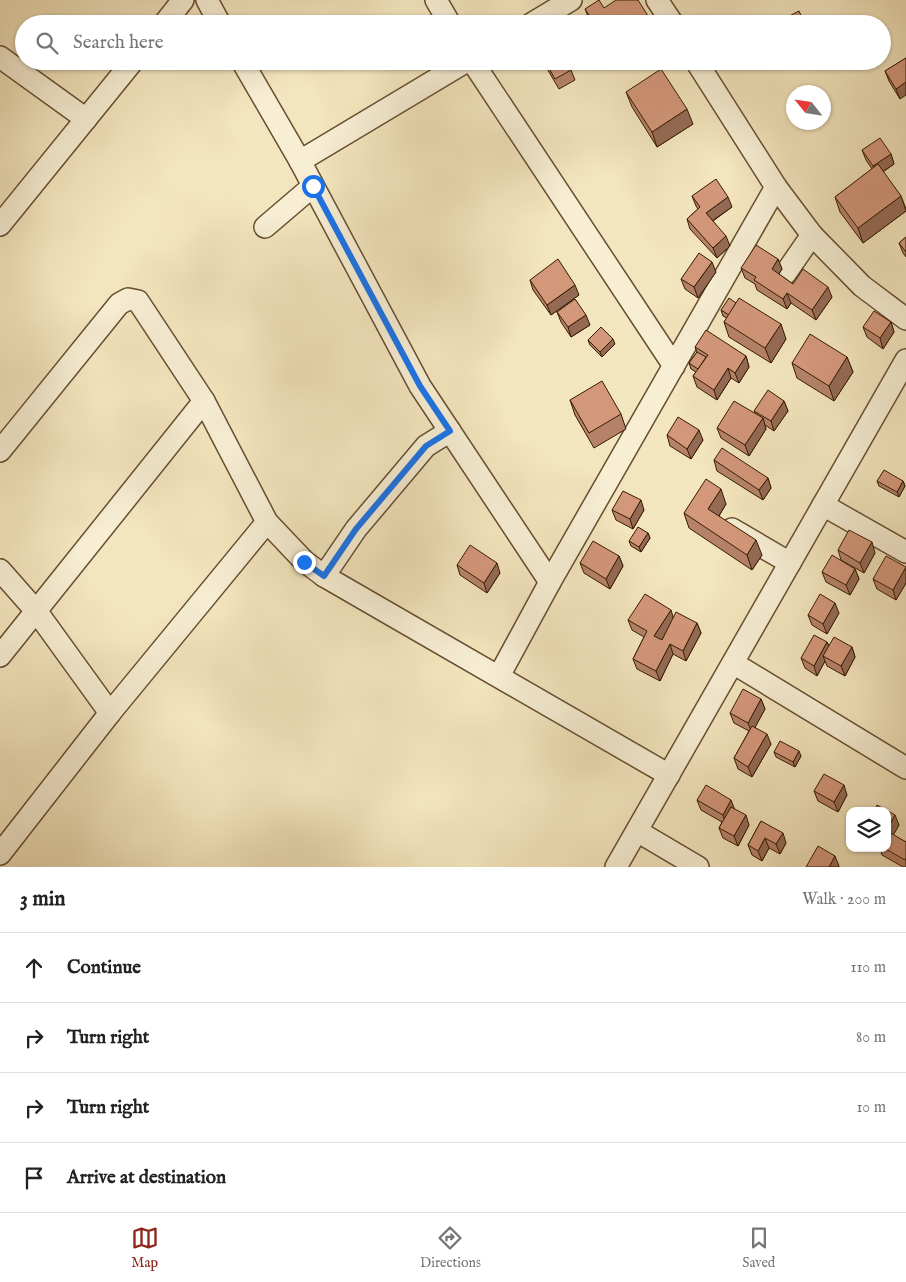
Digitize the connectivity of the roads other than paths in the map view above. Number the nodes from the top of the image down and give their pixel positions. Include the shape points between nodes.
1 (183, 0) edge
2 (207, 0) edge
3 (436, 0) edge
4 (571, 0) edge
5 (658, 0) edge
6 (171, 15) edge
7 (215, 15) edge
8 (445, 15) edge
9 (546, 15) edge
10 (667, 15) edge
11 (0, 57) edge
12 (15, 68) edge
13 (18, 70) edge
14 (126, 70) edge
15 (247, 70) edge
16 (452, 70) edge
17 (478, 70) edge
18 (702, 70) edge
19 (86, 119) junction
20 (300, 161) junction
21 (313, 186) junction
22 (776, 187) junction
23 (0, 225) edge
24 (265, 227) dead end
25 (812, 235) junction
26 (785, 274) dead end
27 (906, 319) edge
28 (906, 360) edge
29 (674, 366) junction
30 (204, 401) junction
31 (450, 431) junction
32 (0, 451) edge
33 (823, 505) junction
34 (267, 522) junction
35 (723, 524) edge
36 (906, 552) edge
37 (790, 563) junction
38 (0, 570) edge
39 (324, 576) junction
40 (550, 582) junction
41 (37, 612) junction
42 (0, 656) edge
43 (733, 663) junction
44 (499, 676) junction
45 (110, 713) junction
46 (906, 768) edge
47 (669, 774) junction
48 (637, 831) junction
49 (0, 854) edge
50 (616, 867) edge
51 (698, 867) edge

1 - 6 street
2 - 7 street
3 - 8 street
4 - 9 street
5 - 10 street
11 - 12 street
13 - 19 street
14 - 19 street
15 - 20 street
16 - 20 street
17 - 29 street
18 - 22 street
19 - 23 street
20 - 21 street
21 - 24 street
21 - 31 street via 420,386
22 - 25 street
22 - 29 street
25 - 26 street
25 - 27 street via 862,286
28 - 33 street
29 - 40 street
30 - 32 street via 138,301 128,300 119,304
30 - 34 street
30 - 41 street
31 - 39 street via 426,446 356,529
31 - 40 street
33 - 36 street
33 - 37 street
34 - 39 street via 304,562
34 - 45 street
35 - 37 street
37 - 43 street
38 - 41 street
39 - 44 street
40 - 44 street
41 - 42 street
41 - 45 street
43 - 46 street
43 - 47 street
44 - 47 street
45 - 49 street
47 - 48 street
48 - 50 street
48 - 51 street

